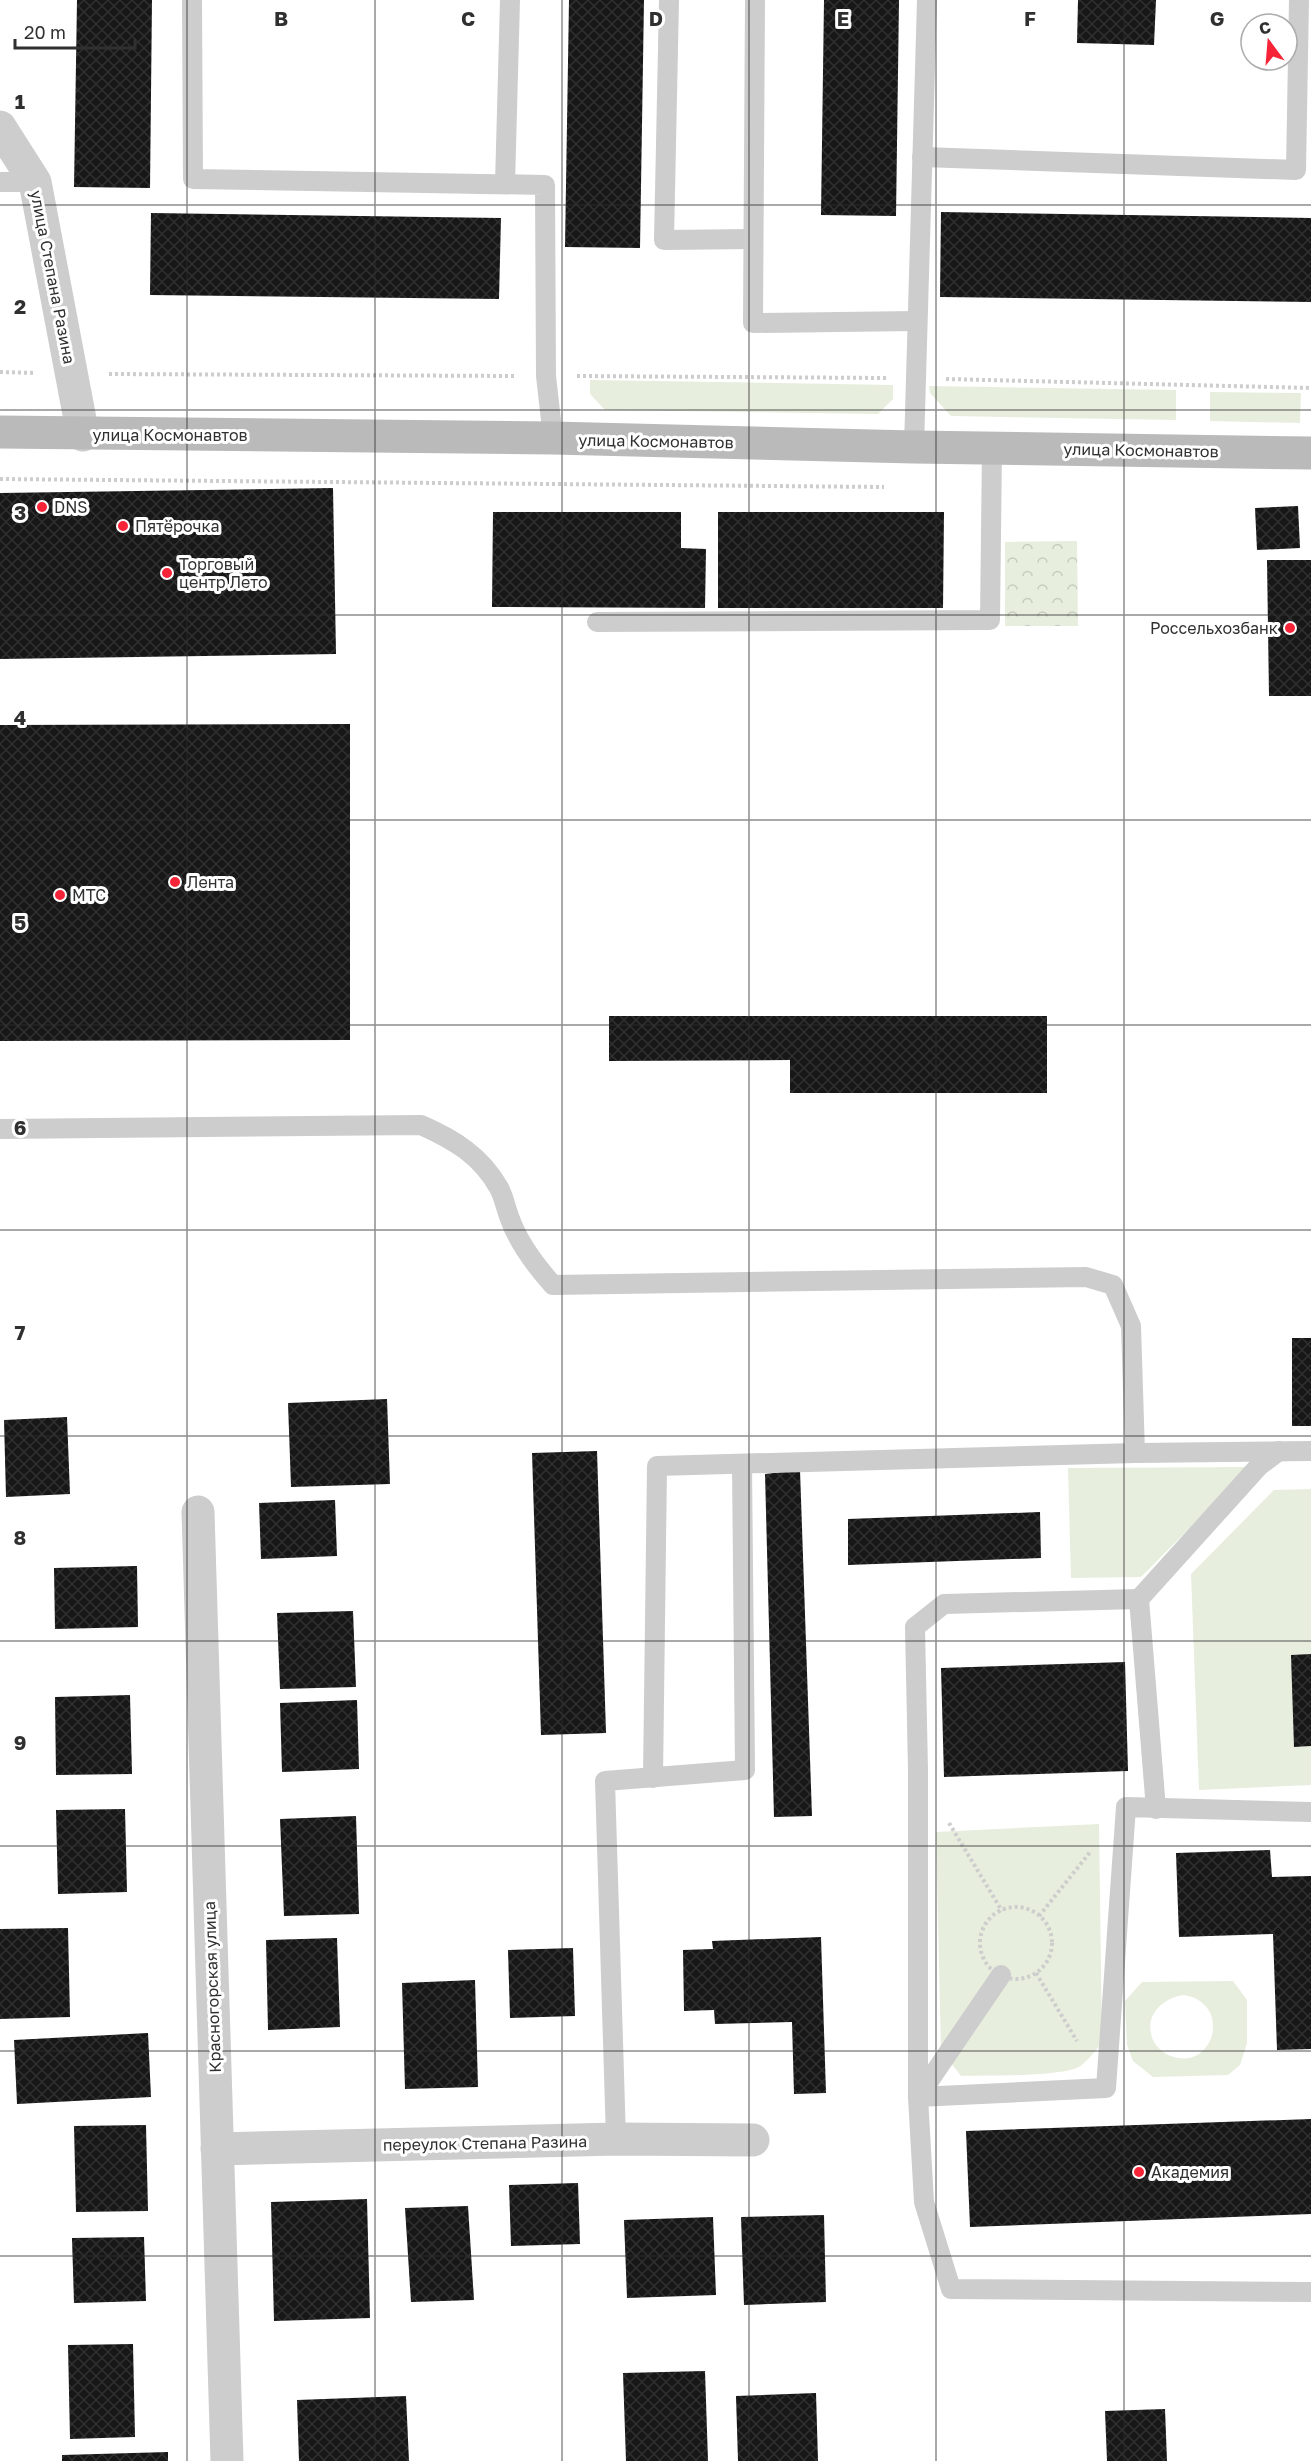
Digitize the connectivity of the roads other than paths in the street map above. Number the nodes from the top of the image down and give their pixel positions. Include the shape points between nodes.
1 (192, 0) edge
2 (510, 0) edge
3 (669, 0) edge
4 (755, 0) edge
5 (927, 0) edge
6 (1299, 0) edge
7 (0, 128) edge
8 (922, 158) junction
9 (0, 182) edge
10 (35, 182) junction
11 (505, 184) junction
12 (753, 239) junction
13 (916, 321) junction
14 (0, 432) edge
15 (83, 435) junction
16 (553, 438) junction
17 (914, 447) junction
18 (992, 447) junction
19 (1311, 453) edge
20 (597, 622) dead end
21 (0, 1129) edge
22 (1279, 1451) junction
23 (1311, 1451) edge
24 (1135, 1453) junction
25 (742, 1464) junction
26 (198, 1512) dead end
27 (1139, 1599) junction
28 (653, 1778) junction
29 (1156, 1809) junction
30 (1311, 1812) edge
31 (1001, 1975) road end
32 (918, 2097) junction
33 (616, 2139) junction
34 (753, 2140) dead end
35 (217, 2149) junction
36 (1311, 2292) edge
37 (227, 2461) edge

1 - 11 lane via 193,179
2 - 11 lane
3 - 12 lane via 664,240
4 - 12 lane
5 - 8 lane
6 - 8 lane via 1296,170
7 - 10 street, улица Степана Разина
8 - 13 lane
9 - 10 lane
10 - 15 street, улица Степана Разина
11 - 16 lane via 546,185 546,376
12 - 13 lane via 753,323
13 - 17 lane
14 - 15 street, улица Космонавтов
15 - 16 street, улица Космонавтов
16 - 17 street, улица Космонавтов
17 - 18 street, улица Космонавтов
18 - 19 street, улица Космонавтов
18 - 20 lane via 990,620
21 - 24 lane via 421,1125 452,1139 476,1157 500,1189 510,1221 533,1263 553,1285 1086,1277 1113,1285 1131,1326
22 - 23 lane
22 - 24 lane
22 - 27 lane via 1259,1466
24 - 25 lane
25 - 28 lane via 657,1466
25 - 28 lane via 745,1770
26 - 35 street, Красногорская улица
27 - 29 lane
27 - 32 lane via 944,1604 915,1627
28 - 33 lane via 605,1781
29 - 30 lane
29 - 32 lane via 1126,1807 1106,2088
31 - 32 lane
32 - 36 lane via 924,2202 951,2289
33 - 34 street, переулок Степана Разина
33 - 35 street, переулок Степана Разина
35 - 37 street, Красногорская улица

